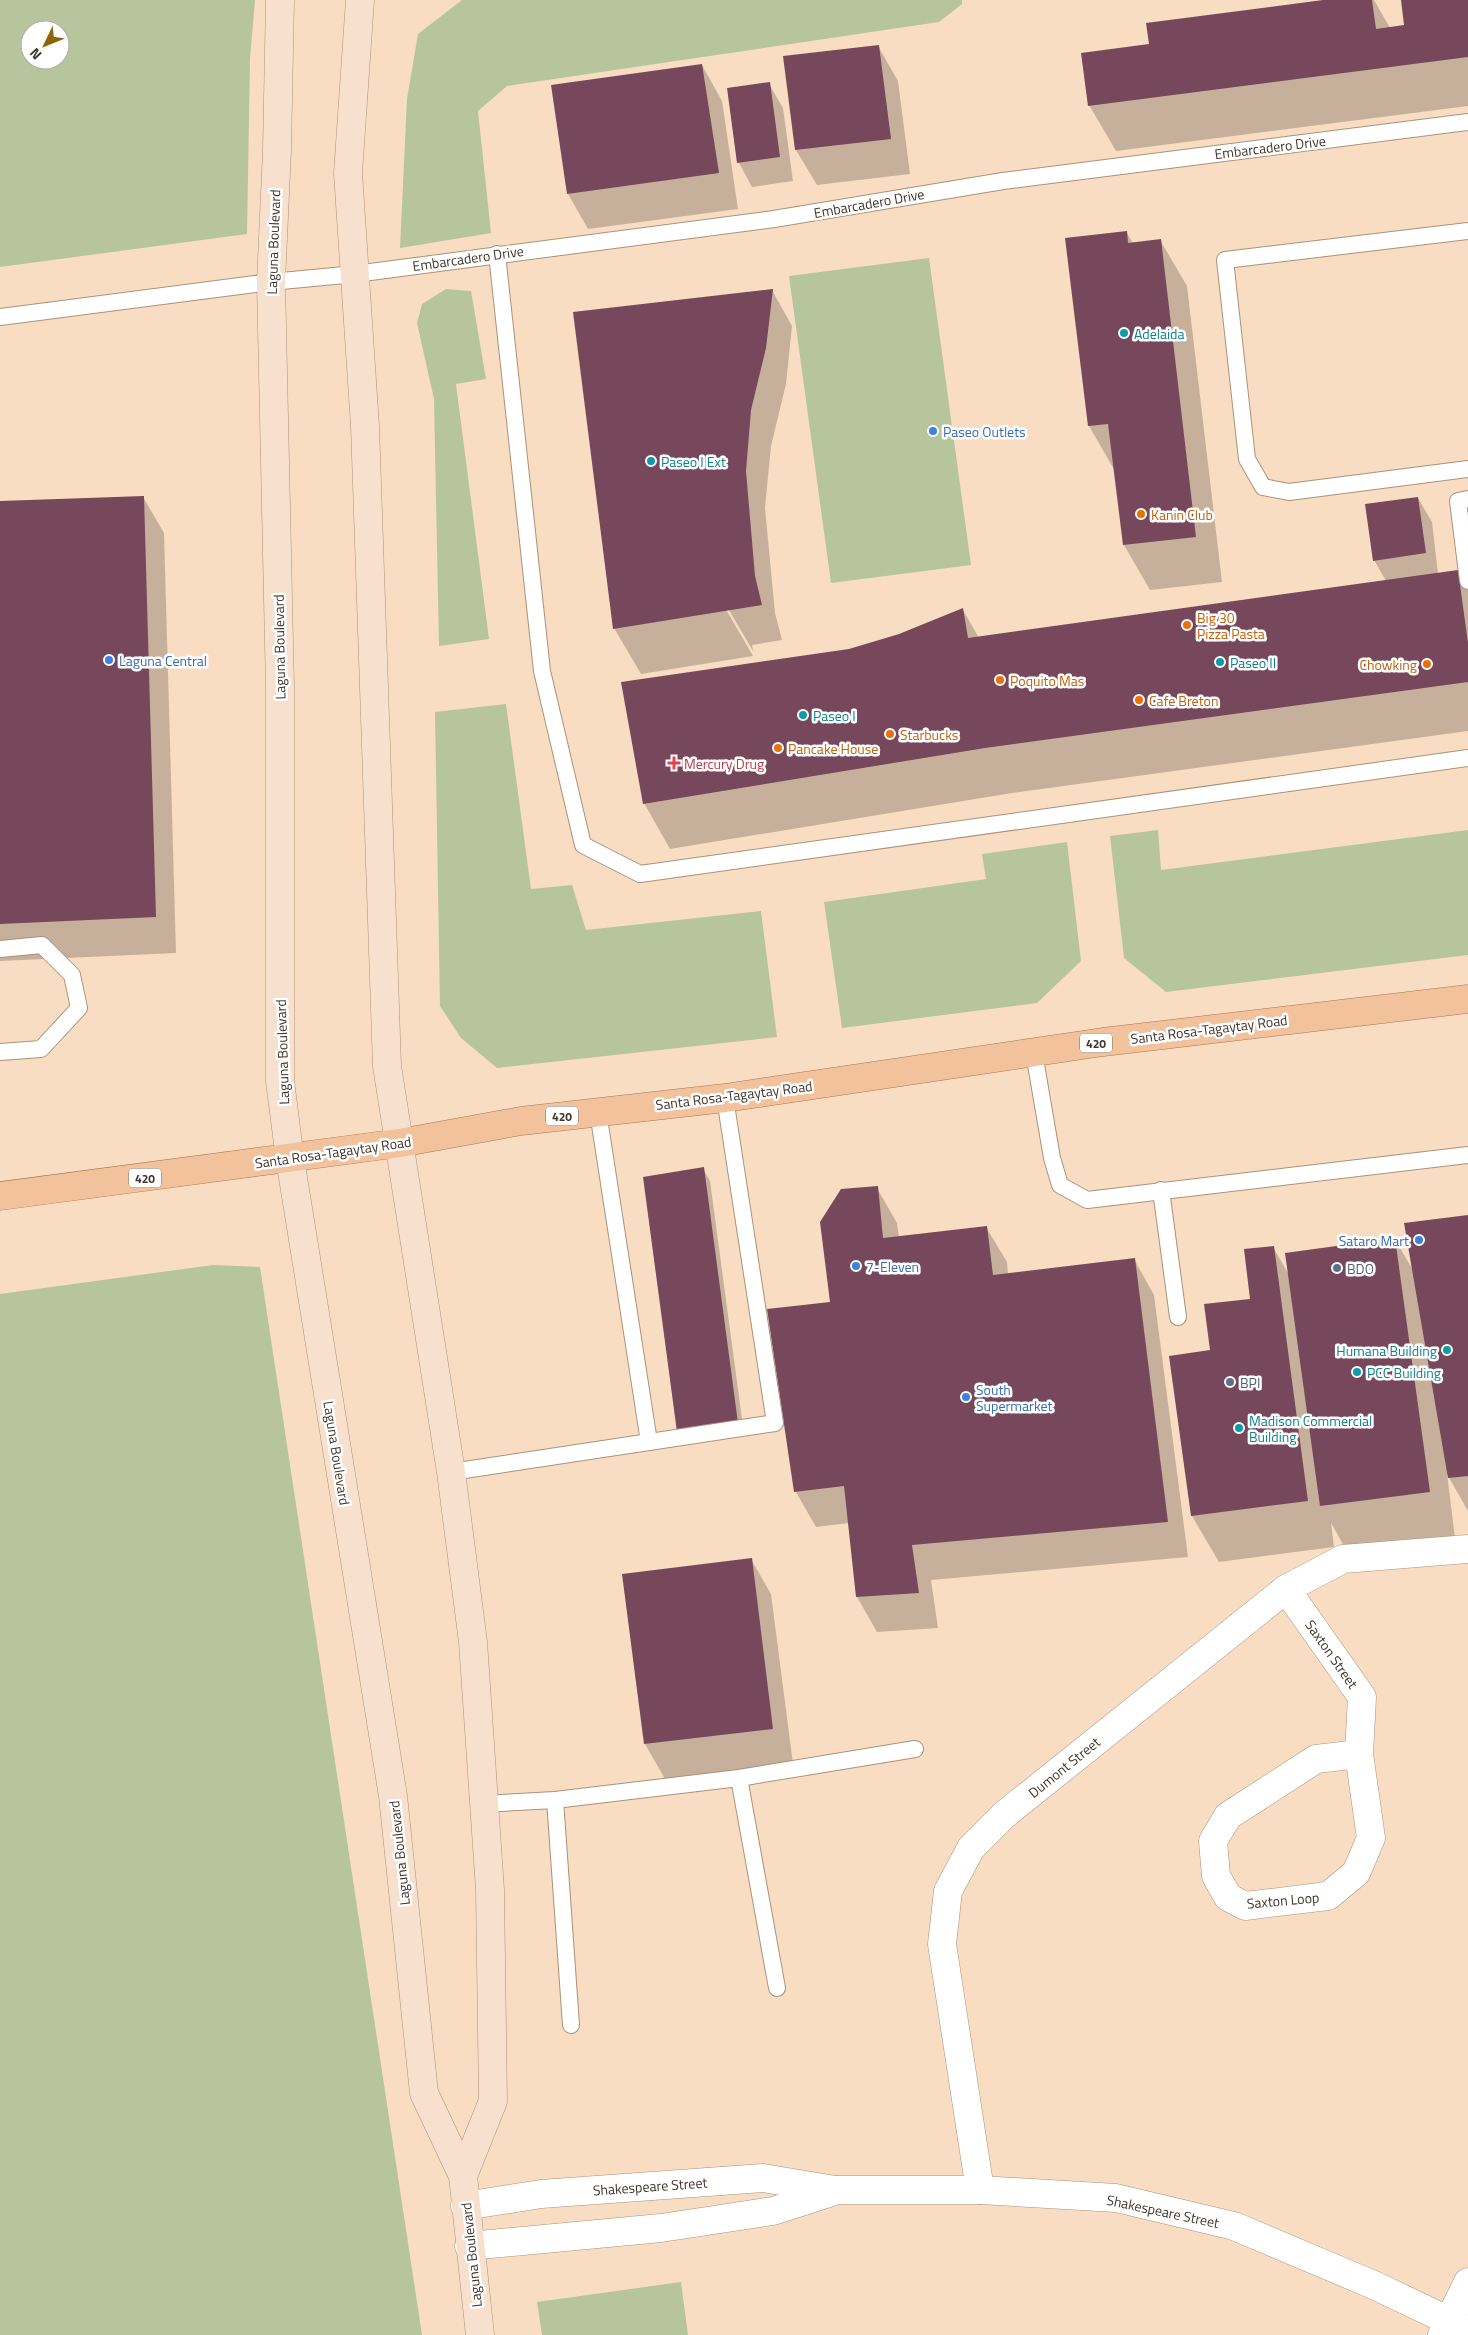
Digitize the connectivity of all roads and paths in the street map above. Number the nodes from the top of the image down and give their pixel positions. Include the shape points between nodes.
1 (280, 0) edge
2 (360, 0) edge
3 (1468, 122) edge
4 (1468, 232) edge
5 (498, 254) junction
6 (355, 274) junction
7 (271, 282) junction
8 (0, 317) edge
9 (1468, 469) edge
10 (1468, 499) edge
11 (1468, 581) edge
12 (1468, 758) edge
13 (0, 950) edge
14 (1468, 999) edge
15 (0, 1052) edge
16 (1034, 1053) junction
17 (725, 1098) junction
18 (598, 1112) junction
19 (400, 1143) junction
20 (1468, 1155) edge
21 (290, 1159) junction
22 (1162, 1190) junction
23 (0, 1196) edge
24 (1178, 1317) dead end
25 (649, 1442) junction
26 (451, 1472) junction
27 (1468, 1549) edge
28 (1286, 1589) junction
29 (915, 1749) dead end
30 (1359, 1754) junction
31 (739, 1778) junction
32 (555, 1800) junction
33 (483, 1804) junction
34 (777, 1988) dead end
35 (571, 2025) dead end
36 (463, 2176) junction
37 (835, 2190) junction
38 (980, 2190) junction
39 (465, 2206) junction
40 (469, 2246) junction
41 (1468, 2282) edge
42 (1453, 2328) edge
43 (480, 2335) edge

1 - 7 main road, Laguna Boulevard
2 - 6 main road, Laguna Boulevard via 348,173
3 - 5 lane, Embarcadero Drive via 1003,181 774,219
4 - 9 lane via 1225,260 1247,459 1262,487 1289,492
5 - 6 lane, Embarcadero Drive
5 - 12 lane via 542,671 583,845 640,874
6 - 7 lane, Embarcadero Drive
6 - 19 main road, Laguna Boulevard via 376,687 387,1066
7 - 8 lane, Embarcadero Drive
7 - 21 main road, Laguna Boulevard via 280,688 280,1081
10 - 11 lane via 1458,501
13 - 15 lane via 42,945 72,975 80,1008 41,1049
14 - 16 main road, Santa Rosa-Tagaytay Road / 420
16 - 17 main road, Santa Rosa-Tagaytay Road / 420
16 - 22 lane via 1052,1158 1060,1185 1087,1200
17 - 18 main road, Santa Rosa-Tagaytay Road / 420
17 - 25 lane via 776,1423
18 - 19 main road, Santa Rosa-Tagaytay Road / 420 via 521,1121
18 - 25 lane
19 - 21 main road, Santa Rosa-Tagaytay Road / 420
19 - 26 main road, Laguna Boulevard
20 - 22 lane
21 - 23 main road, Santa Rosa-Tagaytay Road / 420
21 - 36 main road, Laguna Boulevard via 393,1796 424,2093
22 - 24 lane
25 - 26 lane
26 - 33 main road, Laguna Boulevard via 473,1642
27 - 28 street, Dumont Street via 1343,1559
28 - 30 street, Saxton Street via 1362,1697
28 - 38 street, Dumont Street via 1004,1815 971,1848 948,1891 942,1944
29 - 31 lane
30 - 30 street, Saxton Loop via 1316,1759 1228,1816 1213,1841 1216,1876 1228,1897 1245,1906 1328,1896 1356,1873 1371,1838
31 - 32 lane
31 - 34 lane
32 - 33 lane
32 - 35 lane
33 - 36 main road, Laguna Boulevard via 490,1890 493,2101
36 - 39 main road, Laguna Boulevard
37 - 38 street, Shakespeare Street
37 - 39 street, Shakespeare Street via 763,2178 542,2194
37 - 40 street, Shakespeare Street via 773,2211 661,2228 639,2247 570,2255 532,2242
38 - 42 street, Shakespeare Street via 1116,2198 1234,2226
39 - 40 main road, Laguna Boulevard
40 - 43 main road, Laguna Boulevard
41 - 42 street

